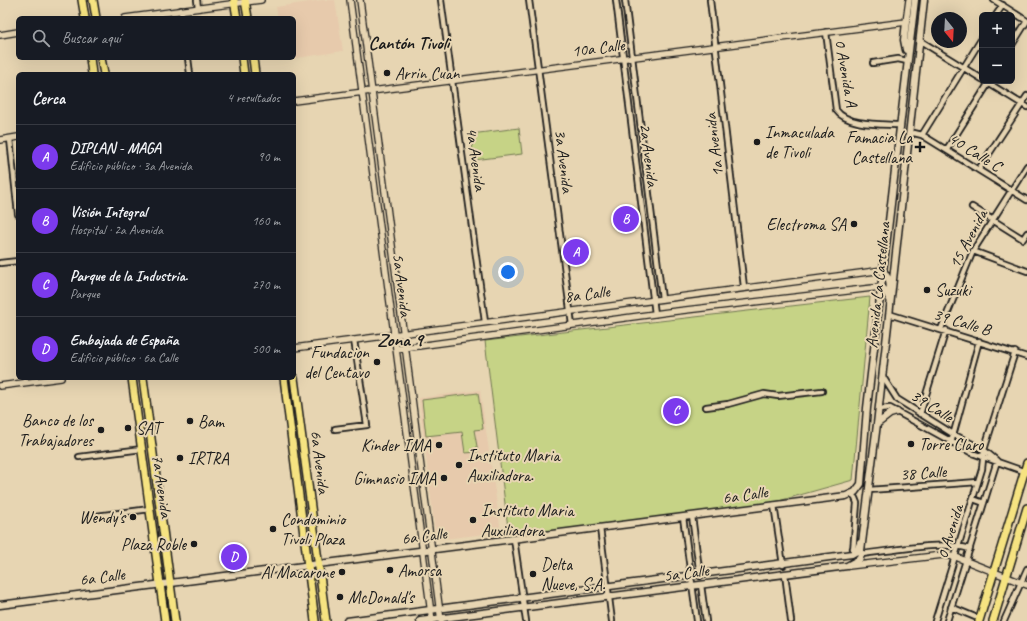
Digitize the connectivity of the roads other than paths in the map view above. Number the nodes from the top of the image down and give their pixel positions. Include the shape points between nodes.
1 (82, 0) edge
2 (93, 0) edge
3 (197, 0) edge
4 (261, 0) edge
5 (350, 0) edge
6 (360, 0) edge
7 (442, 0) edge
8 (529, 0) edge
9 (616, 0) edge
10 (625, 0) edge
11 (710, 0) edge
12 (909, 0) edge
13 (914, 0) edge
14 (924, 0) edge
15 (994, 0) edge
16 (245, 1) edge
17 (234, 2) edge
18 (1002, 5) junction
19 (198, 8) junction
20 (181, 10) junction
21 (998, 12) edge
22 (85, 16) edge
23 (96, 16) edge
24 (139, 16) edge
25 (182, 16) edge
26 (237, 16) edge
27 (248, 16) edge
28 (1027, 21) edge
29 (906, 22) junction
30 (16, 32) edge
31 (826, 32) junction
32 (0, 35) edge
33 (919, 40) junction
34 (1015, 40) edge
35 (979, 43) edge
36 (716, 47) junction
37 (633, 57) junction
38 (624, 58) junction
39 (907, 58) junction
40 (90, 60) edge
41 (101, 60) edge
42 (188, 60) edge
43 (242, 60) edge
44 (253, 60) edge
45 (873, 63) dead end
46 (963, 68) junction
47 (538, 69) junction
48 (92, 72) edge
49 (104, 72) edge
50 (190, 72) edge
51 (244, 72) edge
52 (255, 72) edge
53 (979, 77) edge
54 (453, 80) junction
55 (987, 84) edge
56 (991, 84) edge
57 (372, 91) junction
58 (362, 92) junction
59 (1027, 96) edge
60 (296, 101) edge
61 (1022, 104) junction
62 (1027, 107) edge
63 (899, 125) junction
64 (922, 135) junction
65 (908, 136) junction
66 (16, 138) edge
67 (10, 139) junction
68 (0, 140) edge
69 (896, 149) junction
70 (947, 149) junction
71 (1027, 166) edge
72 (979, 169) junction
73 (1012, 190) junction
74 (16, 195) edge
75 (1027, 200) edge
76 (387, 201) junction
77 (377, 203) junction
78 (972, 207) dead end
79 (993, 220) junction
80 (1027, 233) edge
81 (973, 251) junction
82 (16, 261) edge
83 (0, 263) edge
84 (883, 270) junction
85 (1027, 271) edge
86 (744, 287) junction
87 (881, 287) junction
88 (662, 299) junction
89 (655, 300) junction
90 (890, 303) junction
91 (570, 311) junction
92 (656, 314) junction
93 (889, 314) junction
94 (485, 322) junction
95 (572, 325) junction
96 (944, 330) junction
97 (404, 332) junction
98 (394, 334) junction
99 (354, 340) junction
100 (979, 341) junction
101 (406, 347) junction
102 (296, 348) edge
103 (396, 348) junction
104 (1014, 352) junction
105 (1027, 357) edge
106 (882, 377) junction
107 (46, 380) edge
108 (132, 380) edge
109 (143, 380) edge
110 (284, 380) edge
111 (294, 380) edge
112 (0, 386) edge
113 (822, 391) dead end
114 (706, 407) dead end
115 (867, 408) junction
116 (879, 410) junction
117 (897, 412) junction
118 (920, 414) junction
119 (877, 424) junction
120 (335, 429) dead end
121 (953, 434) junction
122 (951, 443) junction
123 (142, 449) junction
124 (984, 450) junction
125 (79, 457) dead end
126 (984, 458) junction
127 (997, 461) junction
128 (1027, 462) edge
129 (1026, 472) edge
130 (978, 482) junction
131 (869, 490) junction
132 (851, 494) junction
133 (973, 499) junction
134 (984, 503) junction
135 (774, 505) junction
136 (1027, 508) edge
137 (150, 509) junction
138 (96, 516) dead end
139 (692, 516) junction
140 (683, 517) junction
141 (1025, 522) edge
142 (600, 528) junction
143 (514, 539) junction
144 (959, 545) junction
145 (430, 549) junction
146 (970, 549) junction
147 (422, 550) junction
148 (856, 552) junction
149 (956, 557) junction
150 (966, 561) junction
151 (318, 564) junction
152 (309, 565) junction
153 (783, 565) junction
154 (847, 566) junction
155 (1027, 569) edge
156 (994, 572) junction
157 (785, 574) junction
158 (700, 576) junction
159 (1006, 576) junction
160 (691, 577) junction
161 (1021, 582) junction
162 (169, 583) junction
163 (160, 584) junction
164 (701, 585) junction
165 (1027, 585) edge
166 (692, 586) junction
167 (608, 588) junction
168 (609, 597) junction
169 (522, 598) junction
170 (0, 605) edge
171 (951, 607) junction
172 (524, 608) junction
173 (440, 609) junction
174 (430, 610) junction
175 (977, 619) edge
176 (432, 620) edge
177 (441, 620) edge
178 (166, 621) edge
179 (176, 621) edge
180 (315, 621) edge
181 (326, 621) edge
182 (347, 621) edge
183 (420, 621) edge
184 (526, 621) edge
185 (612, 621) edge
186 (697, 621) edge
187 (706, 621) edge
188 (791, 621) edge
189 (935, 621) edge
190 (947, 621) edge
191 (993, 621) edge
192 (1004, 621) edge

1 - 22 main road
2 - 23 main road
3 - 19 street
4 - 16 street
5 - 58 street, 5a Avenida
6 - 57 street, 5a Avenida
7 - 54 street, 4a Avenida
8 - 47 street, 3a Avenida
9 - 38 street, 2a Avenida
10 - 37 street, 2a Avenida
11 - 36 street, 1a Avenida
12 - 29 street
13 - 39 main road, Avenida La Castellana
14 - 33 main road, Avenida La Castellana
15 - 18 street
16 - 17 street
16 - 27 main road
17 - 19 street
17 - 26 main road
18 - 21 street
18 - 28 street
19 - 20 street
20 - 24 street
20 - 25 street
28 - 34 street
29 - 31 street, 10a Calle
29 - 39 main road via 904,40
30 - 32 street
31 - 36 street, 10a Calle
31 - 63 street, 0 Avenida A via 836,110 841,117 850,121
33 - 46 street
33 - 65 main road, Avenida La Castellana
35 - 46 street
36 - 37 street, 10a Calle
36 - 86 street, 1a Avenida
37 - 38 street, 10a Calle
37 - 88 street, 2a Avenida
38 - 47 street, 10a Calle
38 - 89 street, 2a Avenida
39 - 45 street
39 - 63 main road, Avenida La Castellana
40 - 48 main road
41 - 49 main road
42 - 50 street
43 - 51 main road
44 - 52 main road
46 - 53 street
46 - 64 street
47 - 54 street, 10a Calle
47 - 91 street, 3a Avenida
54 - 57 street, 10a Calle
54 - 94 street, 4a Avenida
55 - 70 street
56 - 61 street
57 - 58 street, 10a Calle
57 - 76 street, 5a Avenida
58 - 60 street, 10a Calle
58 - 77 street, 5a Avenida
59 - 61 street
61 - 62 street
61 - 72 street
63 - 69 main road, Avenida La Castellana
64 - 65 street, 40 Calle C via 914,133
64 - 70 street, 40 Calle C
65 - 69 main road
65 - 90 main road, Avenida La Castellana
66 - 67 street
67 - 68 street
67 - 74 street
69 - 84 main road, Avenida La Castellana
70 - 72 street, 40 Calle C
71 - 73 street, 15 Avenida
72 - 73 street, 40 Calle C
73 - 75 street, 40 Calle C
73 - 79 street, 15 Avenida
76 - 77 street
76 - 97 street, 5a Avenida
77 - 98 street, 5a Avenida
78 - 79 street
79 - 80 street via 1023,239
79 - 81 street, 15 Avenida
81 - 85 street
81 - 96 street, 15 Avenida
82 - 83 street
84 - 86 street, 8a Calle
84 - 87 main road, Avenida La Castellana
84 - 90 main road via 889,280
86 - 88 street, 8a Calle
87 - 90 main road
87 - 92 street, 8a Calle
87 - 115 main road, Avenida La Castellana
88 - 89 street, 8a Calle
89 - 91 street, 8a Calle
89 - 92 street, 2a Avenida
90 - 93 main road, Avenida La Castellana
91 - 94 street, 8a Calle
91 - 95 street, 3a Avenida
92 - 95 street, 8a Calle
93 - 96 street, 39 Calle B
93 - 106 main road, Avenida La Castellana
94 - 97 street, 8a Calle
95 - 101 street, 8a Calle
96 - 100 street, 39 Calle B
96 - 118 street, 15 Avenida
97 - 98 street, 8a Calle
97 - 101 street, 5a Avenida
98 - 99 street, 8a Calle
98 - 103 street, 5a Avenida
99 - 102 street, 8a Calle
99 - 120 street via 366,425
100 - 104 street, 39 Calle B
100 - 121 street
101 - 103 street, 8a Calle
101 - 145 street, 5a Avenida
103 - 147 street, 5a Avenida
104 - 105 street, 39 Calle B
104 - 124 street, 0 Avenida
106 - 116 main road, Avenida La Castellana
106 - 118 street, 39 Calle via 894,397
107 - 112 street
108 - 123 main road, 7a Avenida
109 - 162 main road, 7a Avenida
110 - 152 main road, 6a Avenida
111 - 151 main road, 6a Avenida
113 - 114 street via 778,396 764,394
115 - 116 main road via 872,412
115 - 132 main road, Avenida La Castellana via 861,484 857,491
116 - 117 street, 39 Calle via 890,408
116 - 119 main road, Avenida La Castellana
117 - 119 main road
117 - 122 street, 39 Calle
118 - 121 street, 39 Calle
119 - 131 main road, Avenida La Castellana
121 - 122 street
121 - 124 street, 39 Calle
122 - 126 street, 39 Calle
123 - 125 street
123 - 137 main road, 7a Avenida
124 - 126 street, 0 Avenida
124 - 127 street, 39 Calle
126 - 127 street, 39 Calle
126 - 130 street, 0 Avenida
127 - 129 street, 39 Calle
127 - 134 street, 0 Avenida
128 - 129 main road
129 - 156 main road
130 - 131 street, 38 Calle
130 - 133 street, 0 Avenida
131 - 148 main road, Avenida La Castellana via 863,532
132 - 135 main road, 6a Calle
132 - 148 street via 857,503
133 - 134 street
133 - 144 street, 0 Avenida
134 - 146 street, 0 Avenida
135 - 139 main road, 6a Calle
135 - 153 street
136 - 141 main road
137 - 138 street
137 - 163 main road, 7a Avenida
139 - 140 main road, 6a Calle
139 - 158 street
140 - 142 main road, 6a Calle
140 - 160 street
141 - 159 main road
142 - 143 main road, 6a Calle
142 - 167 street
143 - 145 main road, 6a Calle
143 - 169 street
144 - 146 street, 5a Calle
144 - 148 street, 5a Calle
144 - 149 street, 0 Avenida
145 - 147 main road, 6a Calle
145 - 173 street, 5a Avenida
146 - 150 street, 0 Avenida
147 - 151 main road, 6a Calle
147 - 174 street, 5a Avenida
148 - 153 main road, 5a Calle
148 - 154 main road via 858,561
149 - 150 street, 5a Calle
149 - 154 street, 5a Calle via 933,555
149 - 189 street, 0 Avenida
150 - 156 street, 5a Calle
150 - 171 street, 0 Avenida
151 - 152 main road, 6a Calle
151 - 181 main road, 6a Avenida
152 - 162 main road, 6a Calle
152 - 180 main road, 6a Avenida
153 - 158 main road, 5a Calle
154 - 157 main road, 5a Calle
155 - 161 street
156 - 159 street, 5a Calle
156 - 175 main road
157 - 164 main road, 5a Calle
157 - 188 street
158 - 160 main road, 5a Calle
159 - 161 street, 5a Calle
159 - 191 main road
160 - 166 street
160 - 167 main road, 5a Calle
161 - 165 street, 5a Calle
161 - 192 street
162 - 163 main road, 6a Calle
162 - 179 main road, 7a Avenida
163 - 170 main road, 6a Calle
163 - 178 main road, 7a Avenida
164 - 166 main road, 5a Calle
164 - 187 street
166 - 168 main road, 5a Calle
166 - 186 street
167 - 168 street
167 - 169 main road, 5a Calle
168 - 172 main road, 5a Calle
168 - 185 street
169 - 172 street
169 - 173 main road, 5a Calle
171 - 175 street
171 - 190 street, 0 Avenida
172 - 177 main road, 5a Calle
172 - 184 street
173 - 174 main road, 5a Calle
173 - 177 street, 5a Avenida
174 - 176 street, 5a Avenida
174 - 182 main road, 5a Calle
176 - 177 main road, 5a Calle
176 - 183 main road, 5a Calle

